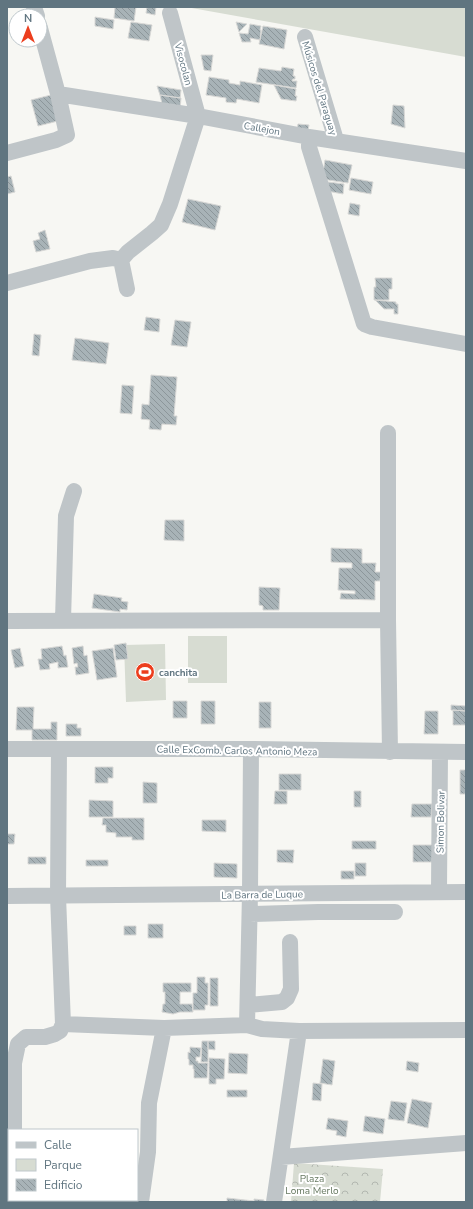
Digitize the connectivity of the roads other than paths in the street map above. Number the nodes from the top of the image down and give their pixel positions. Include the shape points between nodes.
1 (170, 13) dead end
2 (305, 37) dead end
3 (45, 48) edge
4 (58, 94) junction
5 (198, 116) junction
6 (309, 137) junction
7 (336, 140) junction
8 (7, 153) edge
9 (466, 161) edge
10 (121, 260) junction
11 (7, 283) edge
12 (127, 289) dead end
13 (466, 344) edge
14 (388, 433) dead end
15 (74, 491) dead end
16 (63, 620) junction
17 (388, 620) junction
18 (7, 621) edge
19 (7, 749) edge
20 (59, 749) junction
21 (251, 749) junction
22 (390, 752) junction
23 (440, 752) junction
24 (466, 752) edge
25 (439, 891) junction
26 (466, 892) edge
27 (250, 894) junction
28 (7, 896) edge
29 (58, 896) junction
30 (395, 912) dead end
31 (250, 914) junction
32 (290, 942) dead end
33 (248, 1005) junction
34 (63, 1024) junction
35 (247, 1026) junction
36 (164, 1028) junction
37 (466, 1030) edge
38 (299, 1031) junction
39 (10, 1079) edge
40 (14, 1129) edge
41 (466, 1143) edge
42 (281, 1158) junction
43 (141, 1202) edge
44 (274, 1202) edge

1 - 5 street, Visocolan
2 - 7 street, Músicos del Paraguay
3 - 4 street
4 - 5 street, Callejon
4 - 8 street via 67,135
5 - 6 street, Callejon
5 - 10 street via 170,204 161,224
6 - 7 street, Callejon
6 - 13 street via 309,147 364,324
7 - 9 street, Callejon
10 - 11 street via 113,258 90,261
10 - 12 street
14 - 17 street
15 - 16 street via 66,516
16 - 17 street
16 - 18 street
17 - 22 street
19 - 20 street, Calle ExComb. Carlos Antonio Meza
20 - 21 street, Calle ExComb. Carlos Antonio Meza
20 - 29 street
21 - 22 street, Calle ExComb. Carlos Antonio Meza
21 - 27 street
22 - 23 street, Calle ExComb. Carlos Antonio Meza
23 - 24 street, Calle ExComb. Carlos Antonio Meza
23 - 25 street, Simon Bolivar
25 - 26 street, La Barra de Luque
25 - 27 street, La Barra de Luque
27 - 29 street, La Barra de Luque
27 - 31 street
28 - 29 street, La Barra de Luque
29 - 34 street
30 - 31 street
31 - 33 street
32 - 33 street via 291,989 287,998 282,1002
33 - 35 street
34 - 36 street
34 - 39 street via 60,1031 55,1034 26,1037 18,1044
35 - 36 street
35 - 38 street
36 - 43 street via 149,1103 148,1152
37 - 38 street
38 - 42 street
39 - 40 street
41 - 42 street
42 - 44 street

